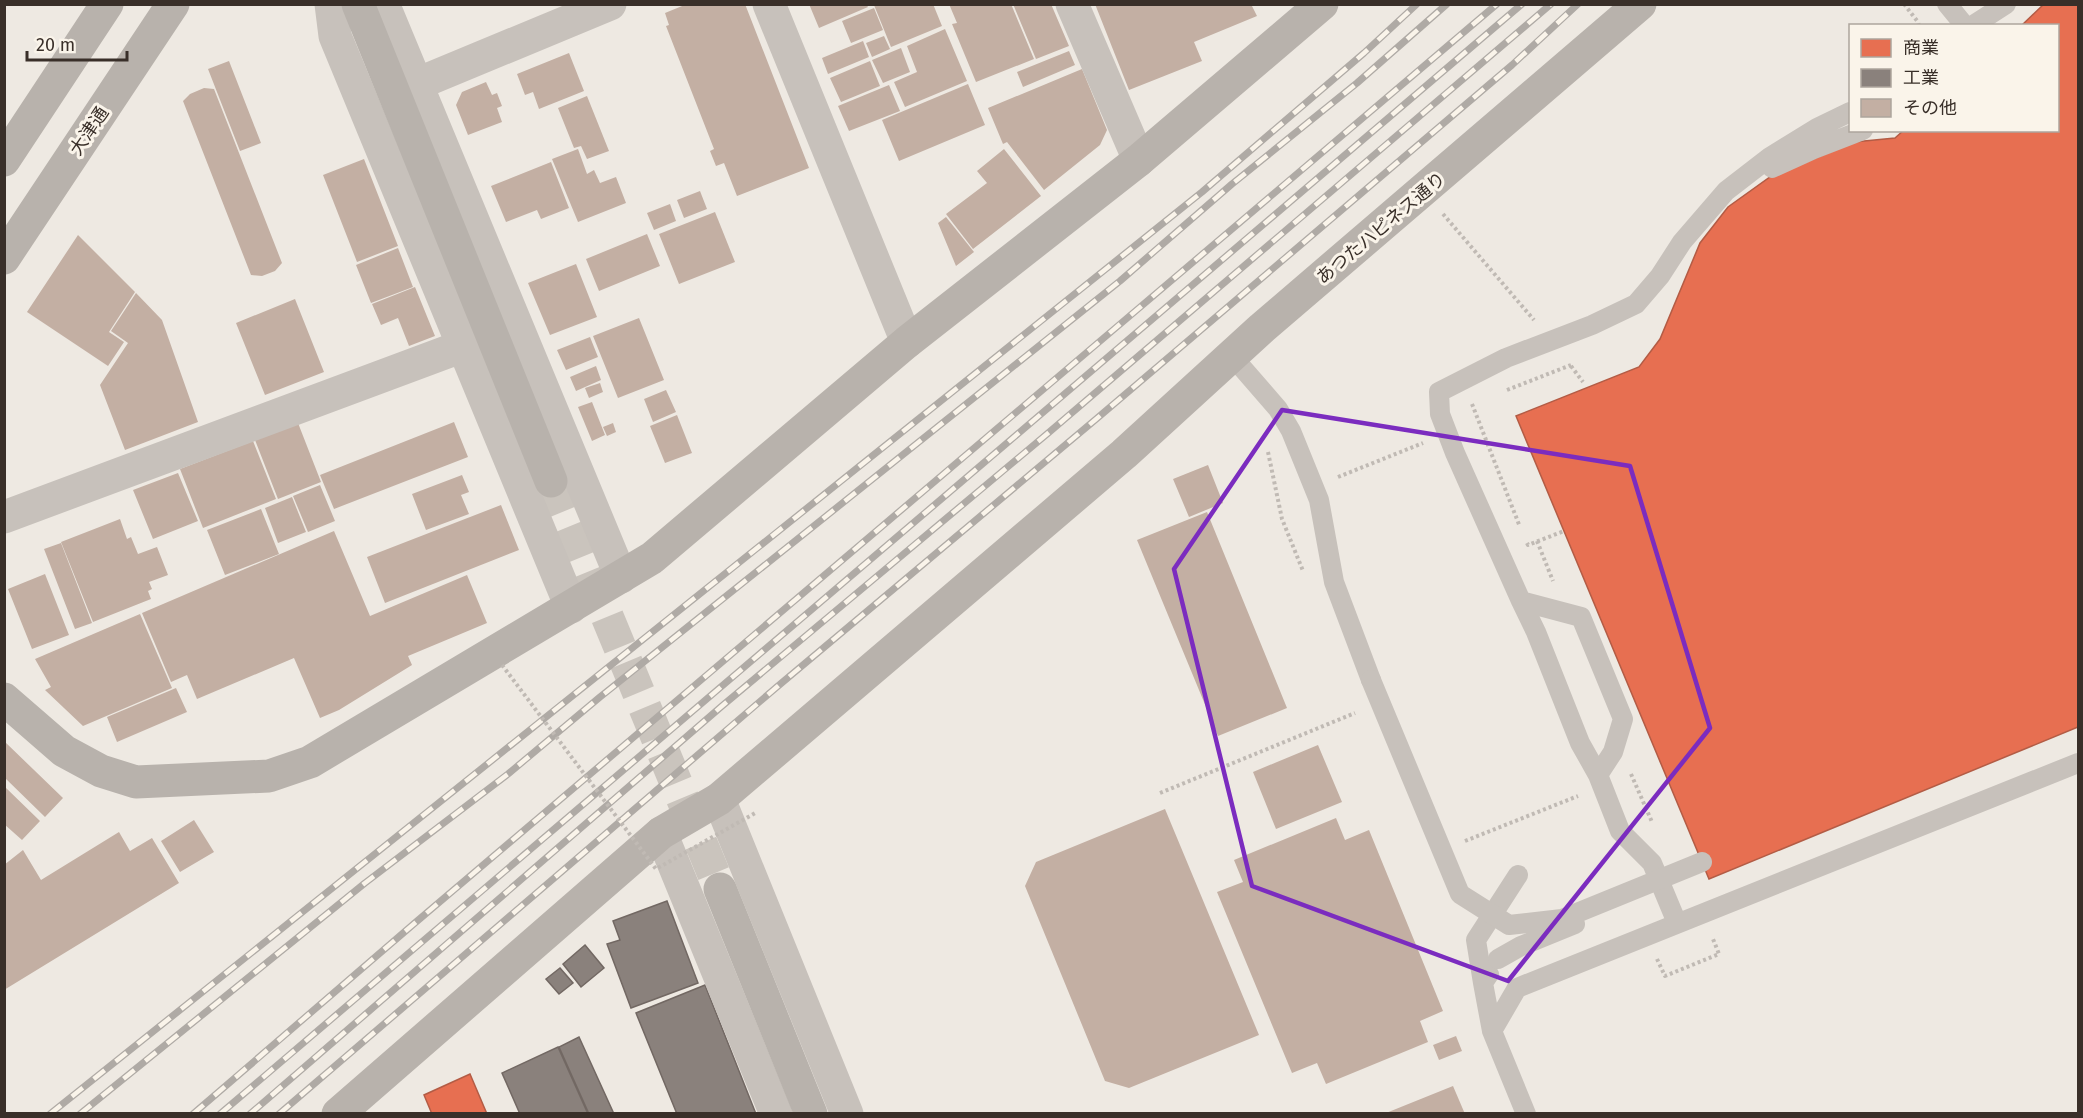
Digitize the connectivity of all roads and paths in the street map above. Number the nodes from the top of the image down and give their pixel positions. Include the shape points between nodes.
1 (107, 4) edge
2 (173, 4) edge
3 (331, 4) edge
4 (358, 4) edge
5 (382, 4) edge
6 (610, 4) edge
7 (769, 4) edge
8 (1072, 4) edge
9 (1322, 4) edge
10 (1640, 4) edge
11 (1904, 4) edge
12 (1947, 4) edge
13 (2002, 8) edge
14 (1918, 24) edge
15 (1963, 24) edge
16 (1975, 24) edge
17 (417, 84) junction
18 (1849, 113) edge
19 (1858, 132) edge
20 (4, 160) edge
21 (1139, 160) junction
22 (1726, 191) junction
23 (1443, 214) dead end
24 (4, 258) edge
25 (1551, 341) junction
26 (907, 342) junction
27 (464, 346) junction
28 (1232, 356) junction
29 (1571, 365) junction
30 (1583, 382) dead end
31 (1504, 391) dead end
32 (1482, 400) dead end
33 (1478, 421) junction
34 (1447, 434) junction
35 (1333, 468) dead end
36 (551, 482) tunnel mouth
37 (4, 517) edge
38 (1564, 531) dead end
39 (621, 577) junction
40 (1521, 601) junction
41 (571, 607) junction
42 (502, 665) dead end
43 (4, 699) edge
44 (1359, 711) dead end
45 (2079, 763) edge
46 (1598, 775) junction
47 (1160, 793) dead end
48 (719, 799) junction
49 (758, 812) dead end
50 (661, 833) junction
51 (1518, 875) dead end
52 (720, 889) tunnel mouth
53 (1677, 923) junction
54 (1484, 983) junction
55 (1492, 1031) junction
56 (338, 1113) edge
57 (776, 1113) edge
58 (811, 1113) edge
59 (847, 1113) edge
60 (1526, 1113) edge

1 - 20 street
2 - 24 street, 大津通
3 - 27 street via 335,36
4 - 36 street
5 - 17 street
6 - 17 street
7 - 26 street
8 - 21 street
9 - 21 street
10 - 28 street, あつたハピネス通り
11 - 14 path
12 - 15 lane
13 - 16 lane
17 - 39 street
18 - 22 lane via 1770,157
19 - 22 lane
21 - 26 street
22 - 25 lane via 1636,304
23 - 25 path
25 - 29 path
25 - 34 lane via 1506,358 1439,392 1440,414
26 - 39 street via 652,558
27 - 37 street
27 - 41 street
28 - 48 street, あつたハピネス通り via 1124,454
28 - 54 lane, bridge via 1278,409 1291,431 1319,500 1334,582 1460,894 1509,925 1563,919 1704,867 1521,946 1498,960
29 - 30 path
29 - 31 path
32 - 33 path via 1471,404
33 - 34 path
33 - 38 path via 1527,545
34 - 35 path via 1337,477
34 - 40 lane
39 - 41 street
40 - 46 lane via 1580,743
40 - 46 lane via 1581,617 1623,719 1613,752
41 - 43 street via 310,762 269,776 136,782 101,771 64,751
42 - 49 path, bridge via 656,869
44 - 47 path
45 - 53 lane
46 - 53 lane via 1620,831 1652,863
48 - 50 street, あつたハピネス通り
48 - 59 street
50 - 56 street, あつたハピネス通り
50 - 57 street
51 - 54 lane via 1476,940
52 - 58 street
53 - 55 lane via 1517,988
54 - 55 lane
55 - 60 lane

